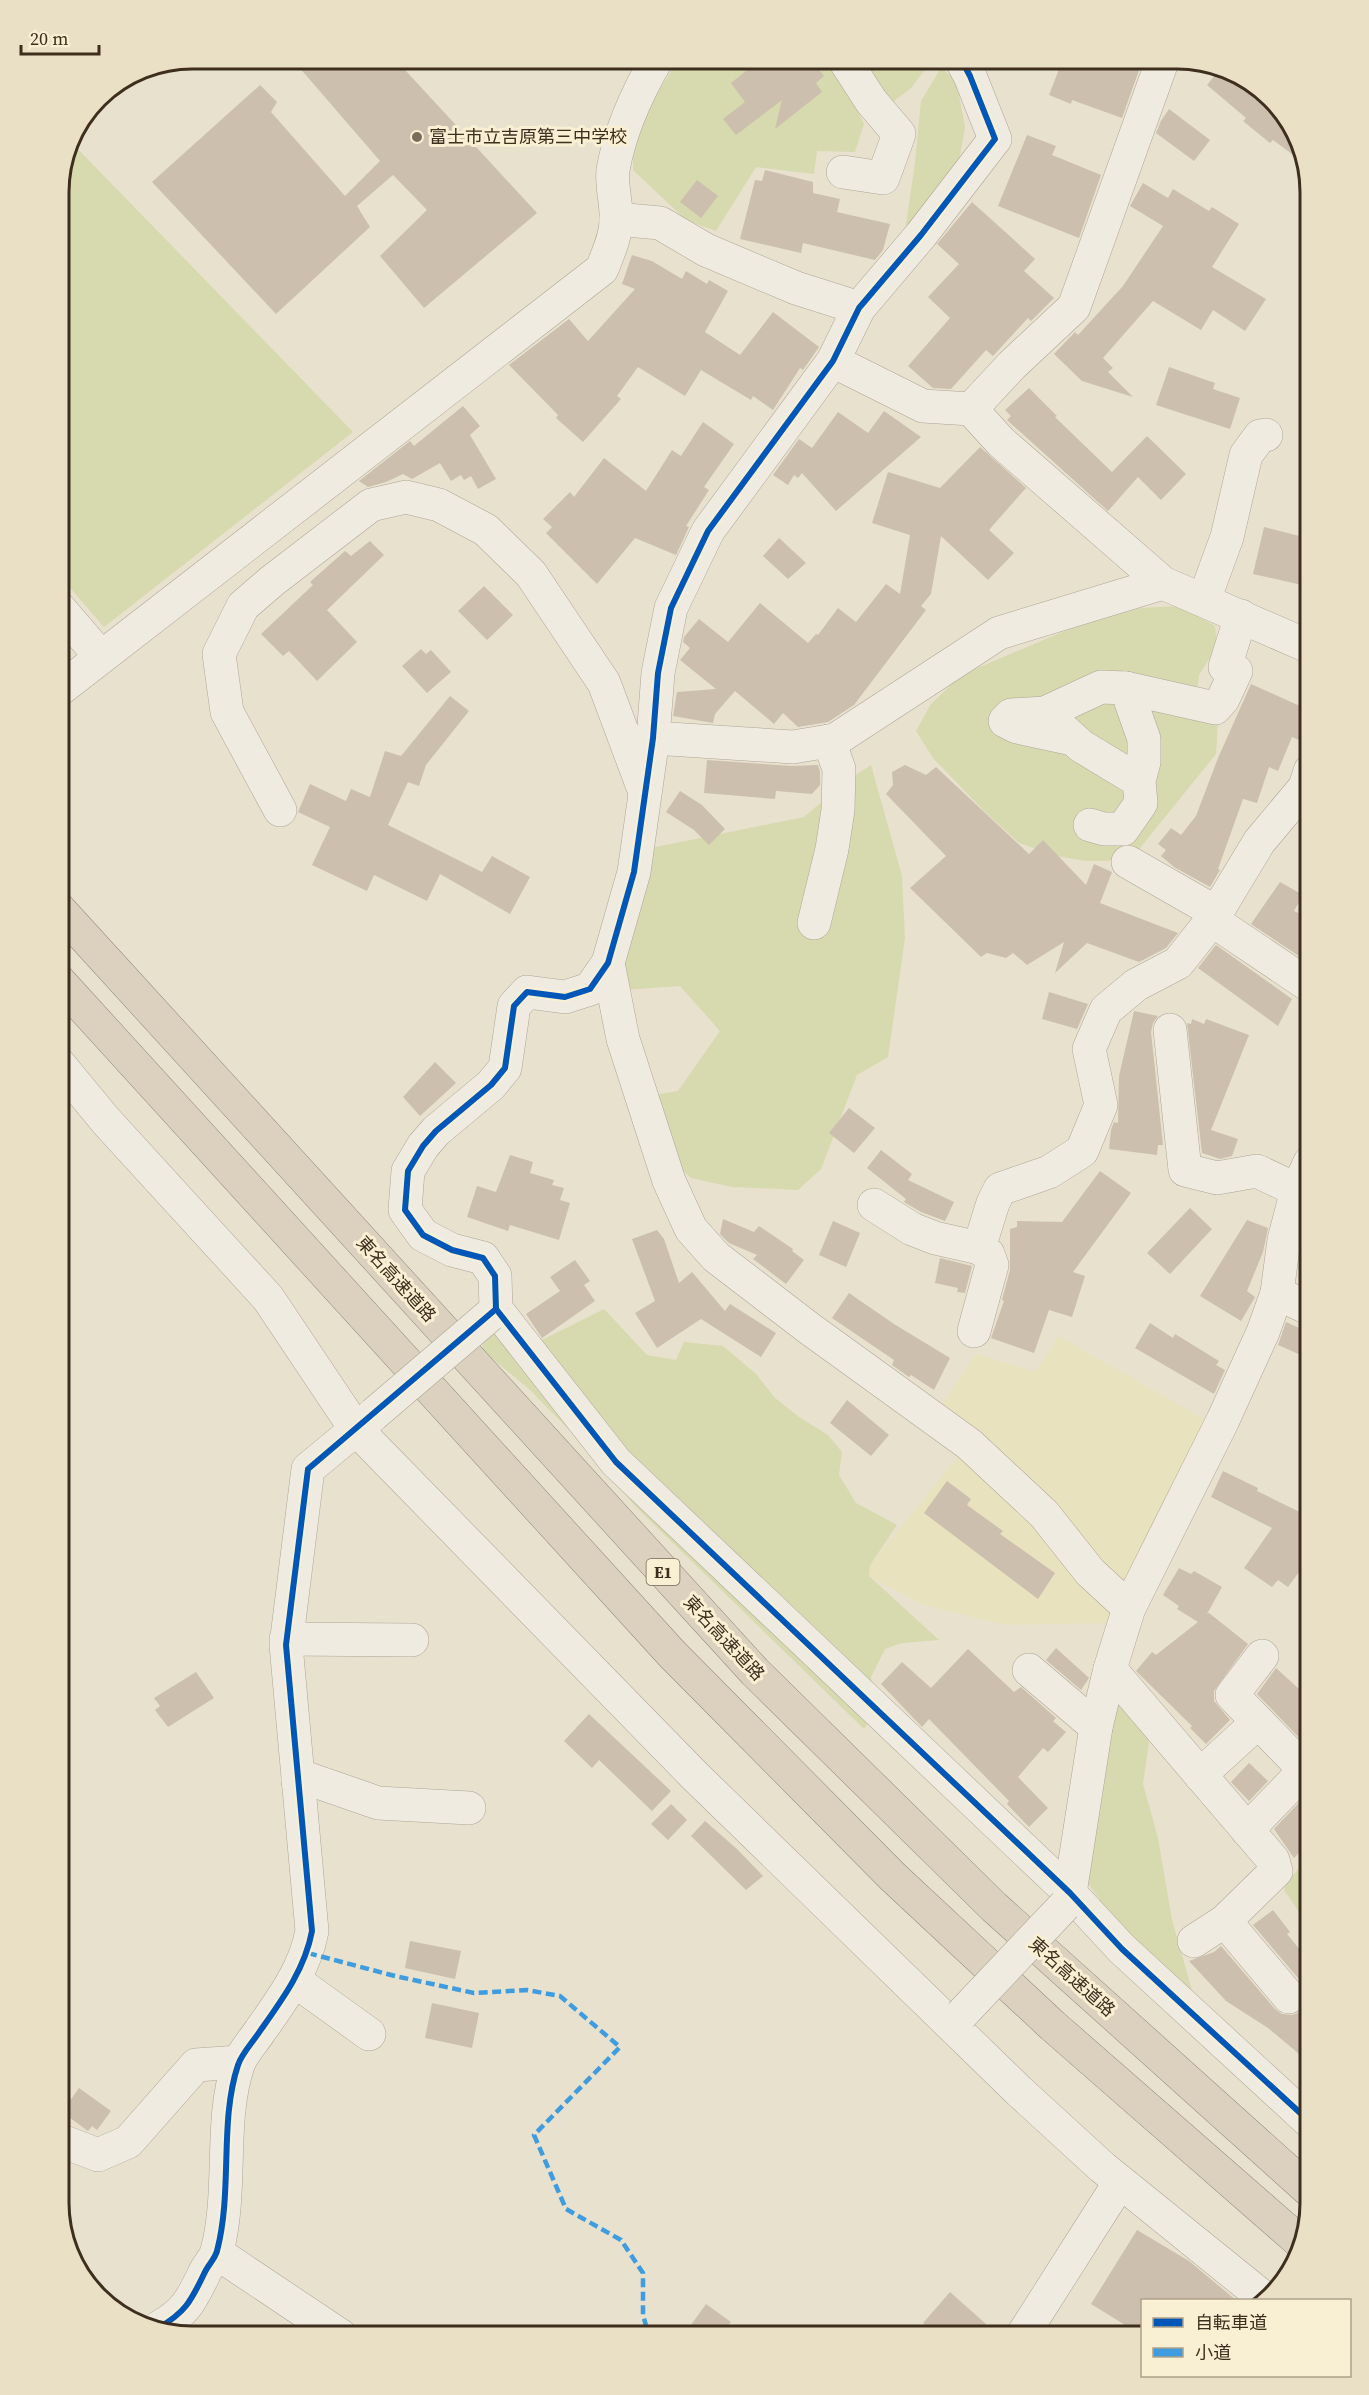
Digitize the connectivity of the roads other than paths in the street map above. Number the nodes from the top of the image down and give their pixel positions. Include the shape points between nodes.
1 (651, 69) edge
2 (850, 69) edge
3 (966, 69) edge
4 (1159, 69) edge
5 (843, 172) dead end
6 (616, 219) junction
7 (859, 308) junction
8 (833, 361) junction
9 (971, 409) junction
10 (1266, 435) dead end
11 (1163, 583) junction
12 (1204, 600) junction
13 (1241, 616) junction
14 (69, 620) edge
15 (1300, 641) edge
16 (101, 657) junction
17 (69, 682) edge
18 (1126, 688) junction
19 (653, 738) junction
20 (829, 741) junction
21 (1139, 781) junction
22 (644, 792) junction
23 (1300, 793) edge
24 (280, 810) dead end
25 (1090, 825) dead end
26 (1128, 862) dead end
27 (1215, 916) junction
28 (69, 920) edge
29 (814, 923) dead end
30 (608, 963) junction
31 (1300, 979) edge
32 (69, 992) edge
33 (1170, 1030) dead end
34 (69, 1076) edge
35 (1300, 1176) edge
36 (1300, 1189) edge
37 (874, 1205) dead end
38 (979, 1248) junction
39 (1277, 1293) junction
40 (1300, 1304) edge
41 (493, 1312) junction
42 (974, 1331) dead end
43 (364, 1421) junction
44 (1129, 1608) junction
45 (286, 1639) junction
46 (412, 1640) dead end
47 (1262, 1656) dead end
48 (1110, 1669) junction
49 (1029, 1670) dead end
50 (1258, 1722) junction
51 (1096, 1727) junction
52 (1300, 1765) edge
53 (1200, 1775) junction
54 (1300, 1775) edge
55 (298, 1781) junction
56 (469, 1808) dead end
57 (1247, 1830) junction
58 (1067, 1899) junction
59 (1225, 1921) junction
60 (1194, 1941) dead end
61 (294, 1980) junction
62 (1289, 1997) dead end
63 (957, 2019) junction
64 (369, 2034) dead end
65 (238, 2062) junction
66 (1300, 2112) edge
67 (69, 2144) edge
68 (1300, 2181) edge
69 (1120, 2182) junction
70 (1295, 2238) edge
71 (217, 2253) junction
72 (1259, 2294) edge
73 (175, 2325) edge
74 (326, 2326) edge
75 (1028, 2326) edge

1 - 6 street via 622,133 613,171
2 - 5 street via 899,134 883,178
3 - 7 street via 995,138
4 - 9 street via 1074,308
6 - 7 street via 660,224 706,250 796,288
6 - 16 street via 613,241 602,269
7 - 8 street
8 - 9 street via 923,406
8 - 19 street via 708,531 689,570 671,608 658,673
9 - 11 street via 1001,442
10 - 12 street via 1260,436 1246,455 1227,537
11 - 12 street
11 - 20 street via 999,633 870,719
12 - 13 street
13 - 15 street
13 - 18 street via 1225,667 1236,671 1215,708
14 - 16 street
16 - 17 street
18 - 21 street via 1144,739
18 - 21 street via 1101,687 1045,713 1081,746
19 - 20 street via 793,747
19 - 22 street
20 - 29 street via 839,769 838,810
21 - 25 street via 1141,803 1123,829
22 - 24 street via 604,683 531,574 486,530 439,506 406,497 371,505 272,580 243,606 219,654 227,712
22 - 30 street via 634,872
23 - 27 street via 1259,842
26 - 27 street
27 - 31 street
27 - 38 street via 1178,963 1136,985 1106,1010 1089,1049 1101,1105 1082,1151 1049,1172 1000,1189
28 - 68 highway, 東名高速道路 / E1 via 755,1672 994,1907
30 - 41 street via 590,989 565,997 526,992 514,1006 505,1068 491,1085 436,1131 408,1172 405,1210 423,1235 452,1250 483,1258 495,1276
30 - 44 street via 623,1039 669,1181 691,1229 716,1257 969,1444 1044,1514 1090,1572
32 - 70 highway via 680,1662 893,1877 1062,2034
33 - 35 street via 1185,1170 1217,1179 1257,1171
34 - 43 street via 268,1298
36 - 39 street via 1284,1240
37 - 38 street via 912,1229
38 - 42 street via 988,1254 992,1265
39 - 40 street
39 - 44 street via 1223,1420
41 - 43 street, bridge
41 - 58 street via 616,1462
43 - 45 street via 308,1469
43 - 63 street via 695,1776
44 - 48 street
45 - 46 street
45 - 55 street
47 - 50 street via 1232,1695
48 - 51 street
48 - 53 street
49 - 51 street
50 - 52 street
50 - 53 street
51 - 58 street
53 - 57 street
54 - 57 street
55 - 56 street via 309,1779 378,1803
55 - 61 street via 312,1931 308,1953
57 - 59 street via 1273,1860 1276,1871
58 - 63 street, bridge
58 - 66 street
59 - 60 street
59 - 62 street
61 - 64 street
61 - 65 street
63 - 69 street via 1019,2091
65 - 67 street via 196,2065 128,2142 98,2155
65 - 71 street via 231,2093 226,2202
69 - 72 street
69 - 75 street
71 - 73 street
71 - 74 street

